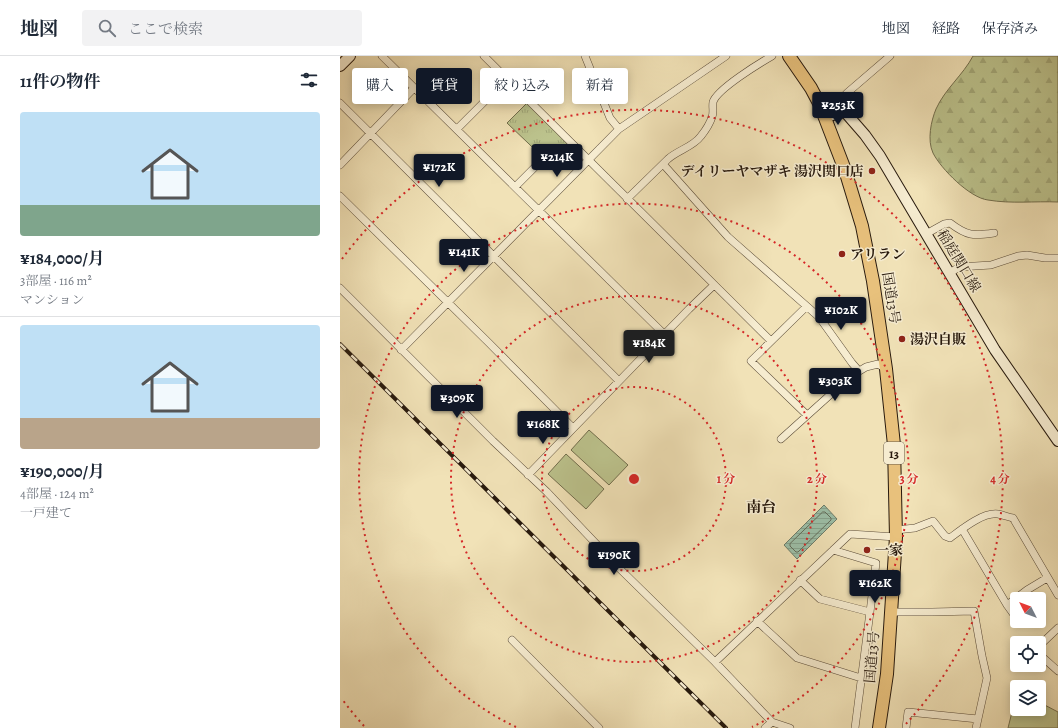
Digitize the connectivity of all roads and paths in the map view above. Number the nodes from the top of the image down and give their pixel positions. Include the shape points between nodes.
1 (350, 56) edge
2 (382, 56) edge
3 (484, 56) edge
4 (585, 56) edge
5 (726, 56) edge
6 (772, 56) edge
7 (789, 56) edge
8 (890, 56) edge
9 (340, 66) edge
10 (414, 88) junction
11 (340, 103) edge
12 (482, 104) edge
13 (845, 112) junction
14 (825, 117) junction
15 (457, 129) junction
16 (619, 129) junction
17 (370, 134) junction
18 (589, 159) junction
19 (663, 164) junction
20 (340, 165) edge
21 (536, 166) dead end
22 (515, 187) junction
23 (340, 196) edge
24 (627, 199) junction
25 (538, 210) junction
26 (994, 233) dead end
27 (926, 234) junction
28 (493, 256) junction
29 (1058, 258) edge
30 (950, 274) junction
31 (714, 285) junction
32 (340, 288) edge
33 (448, 303) junction
34 (806, 307) junction
35 (664, 334) junction
36 (771, 341) junction
37 (401, 350) junction
38 (886, 369) junction
39 (859, 371) junction
40 (619, 381) junction
41 (807, 415) junction
42 (573, 428) junction
43 (781, 439) dead end
44 (1058, 442) edge
45 (528, 475) junction
46 (962, 529) junction
47 (896, 533) junction
48 (833, 550) junction
49 (1047, 578) junction
50 (800, 580) junction
51 (1058, 595) edge
52 (1007, 605) junction
53 (1010, 609) edge
54 (870, 612) junction
55 (891, 612) junction
56 (757, 621) junction
57 (1058, 628) edge
58 (1046, 639) edge
59 (512, 640) dead end
60 (1046, 660) edge
61 (715, 662) junction
62 (1058, 671) edge
63 (861, 678) junction
64 (978, 719) junction
65 (772, 722) junction
66 (599, 728) edge
67 (765, 728) edge
68 (790, 728) edge
69 (855, 728) edge
70 (879, 728) edge
71 (906, 728) edge
72 (976, 728) edge

1 - 9 main road
2 - 10 street
3 - 18 street
4 - 16 street via 610,118
5 - 16 street
6 - 19 street via 721,92 713,102 712,117 702,136 673,154
7 - 14 highway, 国道13号 / 13 via 812,88
8 - 13 street via 842,99
10 - 15 street
10 - 17 street
11 - 17 street
12 - 15 street
13 - 14 main road
13 - 27 main road, 稲庭関口線 via 880,156
14 - 38 highway, 国道13号 / 13 via 862,226
15 - 22 street
16 - 18 street
17 - 20 street
17 - 28 street
18 - 24 street
18 - 25 street
19 - 24 street
19 - 34 street via 728,237
21 - 22 street
22 - 25 street
23 - 33 street
24 - 31 street
25 - 28 street
25 - 35 street
26 - 27 street via 974,236 950,223
27 - 30 main road, 稲庭関口線
28 - 33 street
28 - 40 street
29 - 30 street via 1018,256 991,265 959,267
30 - 44 main road, 稲庭関口線 via 1010,372
31 - 35 street
31 - 36 street
32 - 37 street
33 - 37 street
33 - 42 street
34 - 36 street
34 - 39 street via 819,317
35 - 40 street
36 - 41 street via 751,361
37 - 45 street
38 - 39 street via 878,364
38 - 47 highway, 国道13号 / 13 via 894,445
39 - 41 street
40 - 42 street
41 - 43 street
42 - 45 street
45 - 61 street
46 - 47 street via 950,538 945,536 933,521
46 - 49 street via 986,515 997,514 1013,518
46 - 52 street
47 - 48 street via 850,534
47 - 55 highway, 国道13号 / 13
48 - 50 street
48 - 54 street via 876,563
49 - 51 street
49 - 52 street
50 - 54 street via 820,599
50 - 56 street
52 - 53 street
54 - 63 street
55 - 64 street via 974,611 987,678
55 - 70 highway, 国道13号 / 13 via 887,674
56 - 61 street
56 - 63 street via 797,658
57 - 58 street
59 - 66 street
60 - 62 street
61 - 65 street
63 - 69 street
64 - 71 street via 908,712
64 - 72 street
65 - 67 street
65 - 68 street

